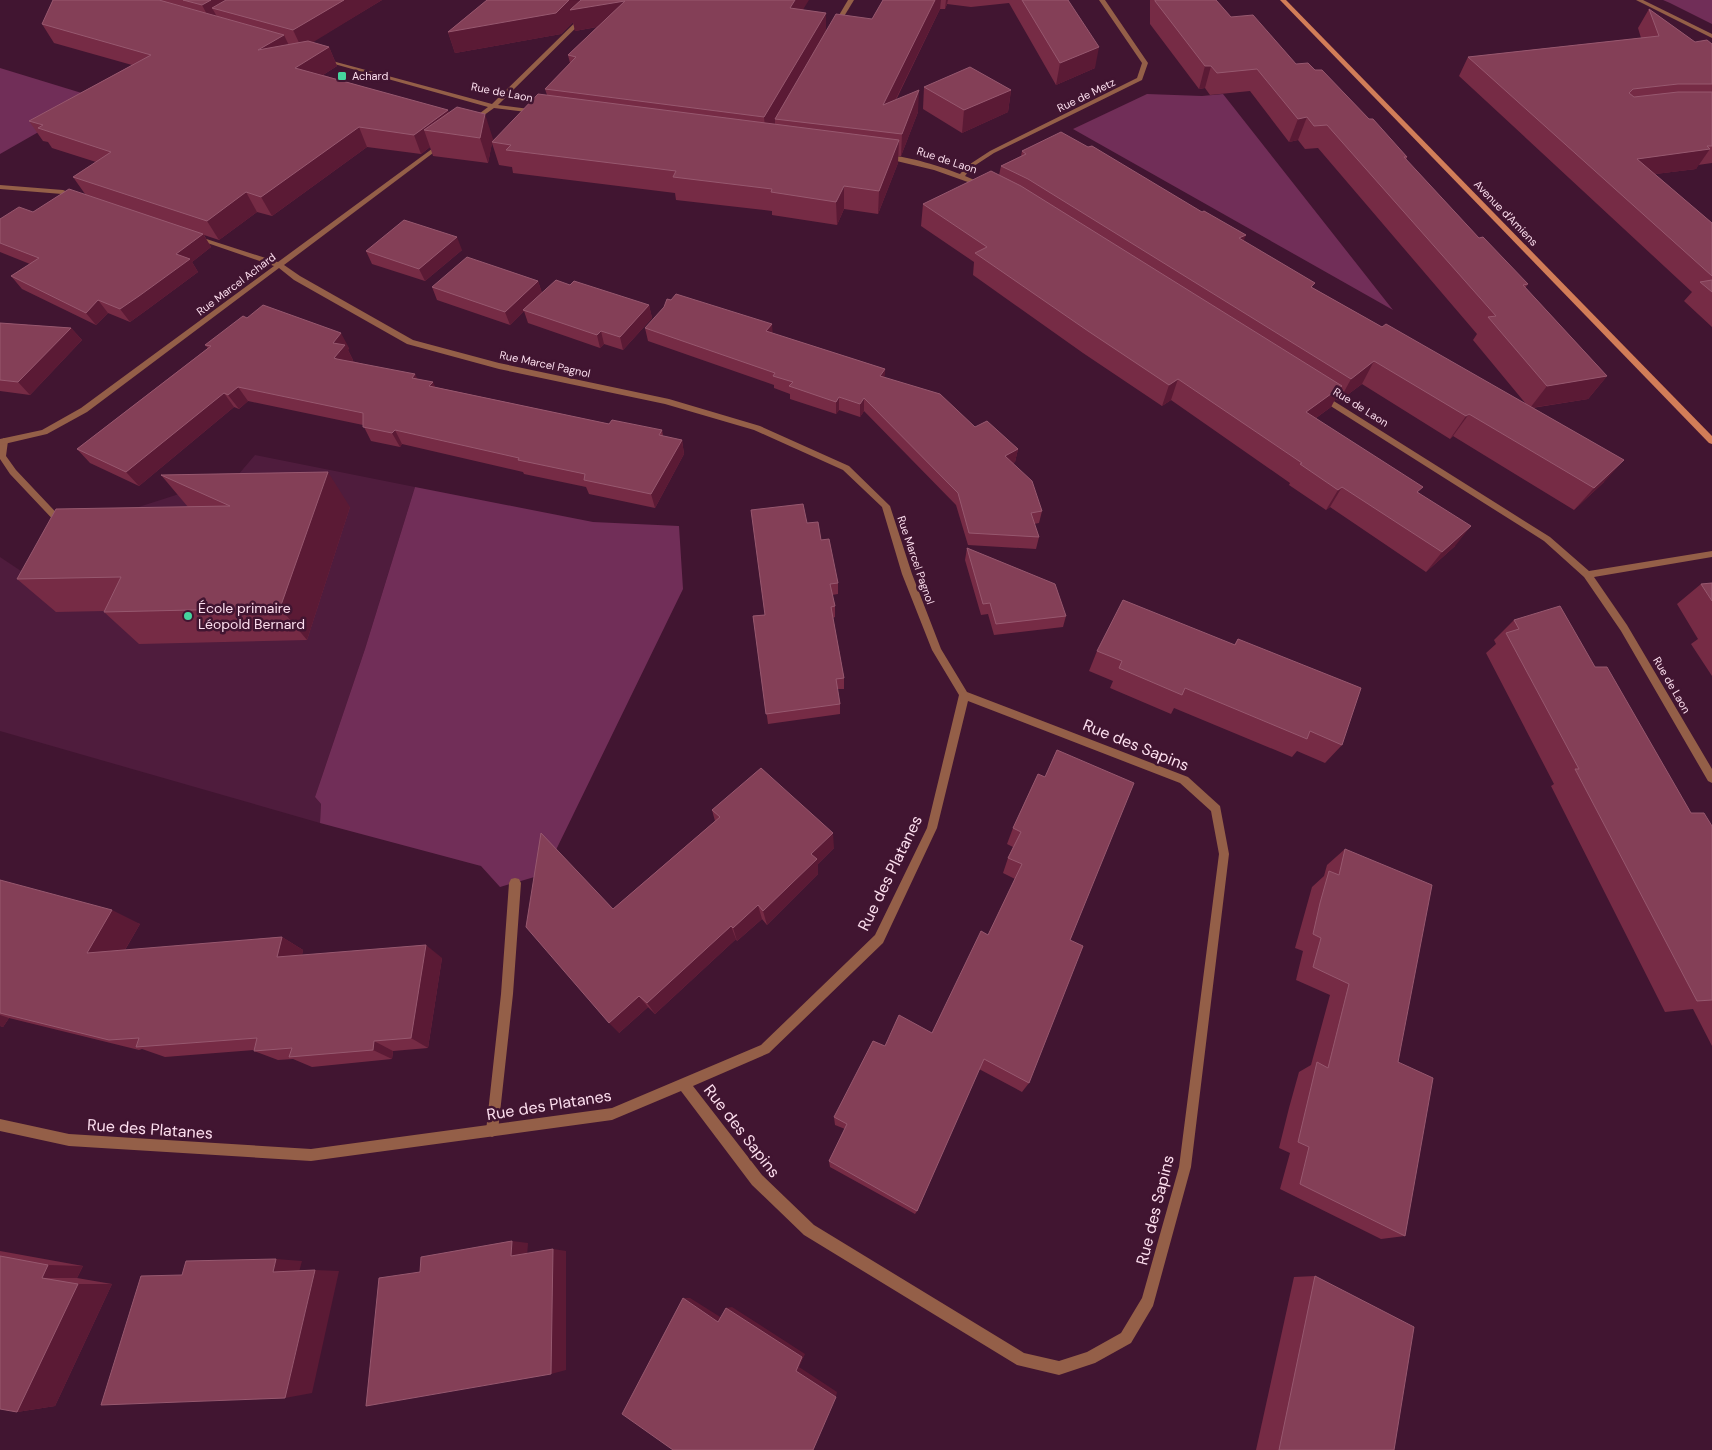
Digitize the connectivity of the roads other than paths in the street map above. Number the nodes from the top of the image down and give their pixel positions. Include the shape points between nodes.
1 (600, 0) edge
2 (851, 0) edge
3 (1102, 0) edge
4 (1284, 0) edge
5 (1640, 0) edge
6 (831, 34) edge
7 (1712, 36) edge
8 (315, 58) edge
9 (493, 106) junction
10 (541, 112) edge
11 (466, 126) edge
12 (450, 138) edge
13 (877, 156) edge
14 (962, 176) junction
15 (0, 187) edge
16 (991, 190) edge
17 (82, 198) edge
18 (185, 233) edge
19 (279, 265) junction
20 (1313, 391) edge
21 (1712, 441) edge
22 (2, 442) edge
23 (61, 534) edge
24 (1712, 554) edge
25 (1587, 575) junction
26 (964, 695) junction
27 (1712, 778) edge
28 (515, 883) dead end
29 (683, 1083) junction
30 (0, 1125) edge
31 (492, 1131) junction

1 - 9 street
2 - 6 street
3 - 14 street, Rue de Metz via 1145,63 1140,79 992,152 969,167
4 - 21 main road, Avenue d'Amiens
5 - 7 street
8 - 9 street, Rue de Laon
9 - 10 street, Rue de Laon
9 - 11 street
12 - 19 street, Rue Marcel Achard
13 - 14 street, Rue de Laon
14 - 16 street, Rue de Laon
15 - 17 street via 63,192
18 - 19 street, Rue Marcel Pagnol
19 - 22 street, Rue Marcel Achard via 84,410 44,432
19 - 26 street, Rue Marcel Pagnol via 410,342 499,366 666,401 757,428 846,468 886,506 907,574 937,650
20 - 25 street, Rue de Laon via 1547,540
22 - 23 street via 2,456 65,527
24 - 25 street
25 - 27 street, Rue de Laon via 1624,628
26 - 29 street, Rue des Platanes via 932,828 879,939 765,1049
26 - 29 street, Rue des Sapins via 1184,780 1216,809 1224,854 1185,1167 1148,1302 1126,1338 1090,1358 1059,1368 1022,1360 809,1230 757,1180
28 - 31 street
29 - 31 street, Rue des Platanes via 612,1114
30 - 31 street, Rue des Platanes via 69,1140 311,1155

